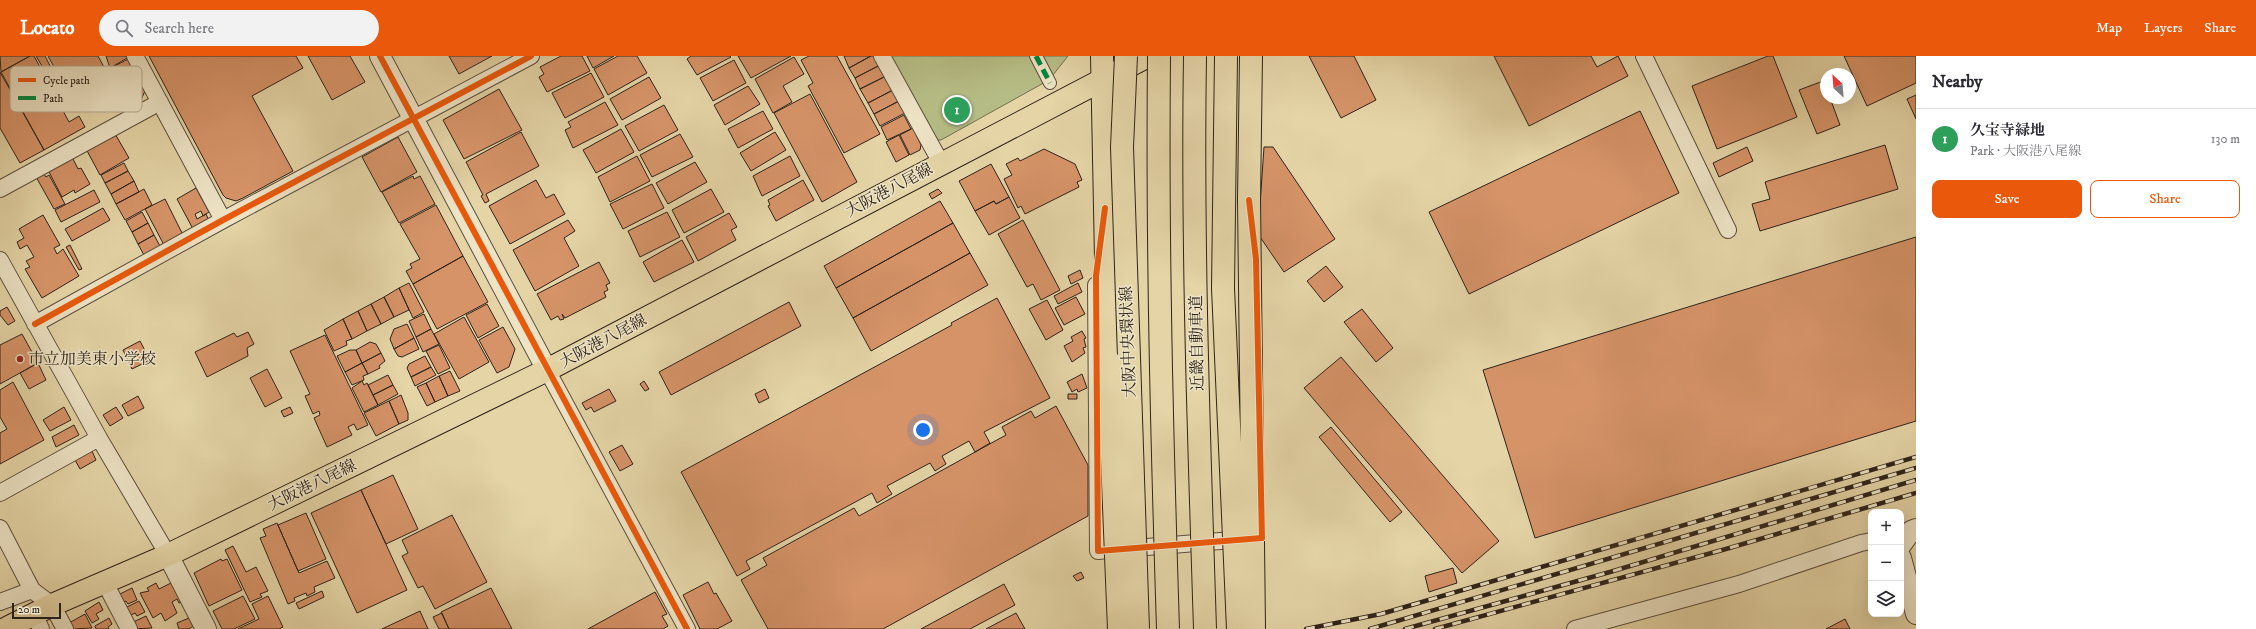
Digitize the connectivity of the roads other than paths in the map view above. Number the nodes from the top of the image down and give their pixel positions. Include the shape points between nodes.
1 (135, 56) edge
2 (380, 56) edge
3 (531, 56) edge
4 (882, 56) edge
5 (1036, 56) edge
6 (1102, 56) edge
7 (1126, 56) edge
8 (1148, 56) edge
9 (1159, 56) edge
10 (1195, 56) edge
11 (1226, 56) edge
12 (1251, 56) edge
13 (1644, 56) edge
14 (140, 66) edge
15 (142, 69) edge
16 (1102, 79) junction
17 (1050, 83) dead end
18 (160, 102) junction
19 (142, 112) edge
20 (142, 112) edge
21 (415, 119) junction
22 (941, 163) junction
23 (0, 189) edge
24 (1248, 200) junction
25 (1104, 208) junction
26 (223, 220) junction
27 (1728, 230) dead end
28 (0, 260) edge
29 (34, 324) junction
30 (547, 370) junction
31 (99, 438) junction
32 (0, 493) edge
33 (0, 528) edge
34 (1916, 529) edge
35 (1904, 541) edge
36 (1868, 542) edge
37 (168, 555) junction
38 (1904, 569) edge
39 (104, 582) junction
40 (32, 590) junction
41 (0, 602) edge
42 (1916, 614) edge
43 (43, 616) edge
44 (5, 629) edge
45 (65, 629) edge
46 (129, 629) edge
47 (206, 629) edge
48 (687, 629) edge
49 (1119, 629) edge
50 (1138, 629) edge
51 (1168, 629) edge
52 (1205, 629) edge
53 (1238, 629) edge
54 (1254, 629) edge
55 (1575, 629) edge

1 - 14 street
2 - 21 street
3 - 21 street
4 - 22 street
5 - 17 street
6 - 16 main road
7 - 50 main road, 大阪中央環状線, bridge via 1122,147
8 - 16 main road, 大阪港八尾線
9 - 51 main road, bridge via 1161,420
10 - 52 main road, 近畿自動車道, bridge via 1193,164
11 - 53 main road, bridge via 1223,288
12 - 24 main road
13 - 27 street
15 - 18 street
16 - 22 main road, 大阪港八尾線
16 - 25 main road
18 - 20 street
18 - 26 street
19 - 23 street
21 - 26 street
21 - 30 street
22 - 30 main road, 大阪港八尾線
24 - 25 street via 1256,260 1262,538 1098,550 1096,276
24 - 54 main road, bridge
25 - 49 main road, bridge
26 - 29 street
28 - 29 street
29 - 31 street
30 - 37 main road, 大阪港八尾線
30 - 48 street
31 - 32 street
31 - 37 street
33 - 40 street
34 - 35 street via 1911,531
36 - 55 street via 1739,584
37 - 39 main road, 大阪港八尾線
37 - 47 street
38 - 42 street
39 - 43 main road, 大阪港八尾線
39 - 46 street
40 - 41 street
40 - 43 street
43 - 44 main road, 大阪港八尾線
43 - 45 street

